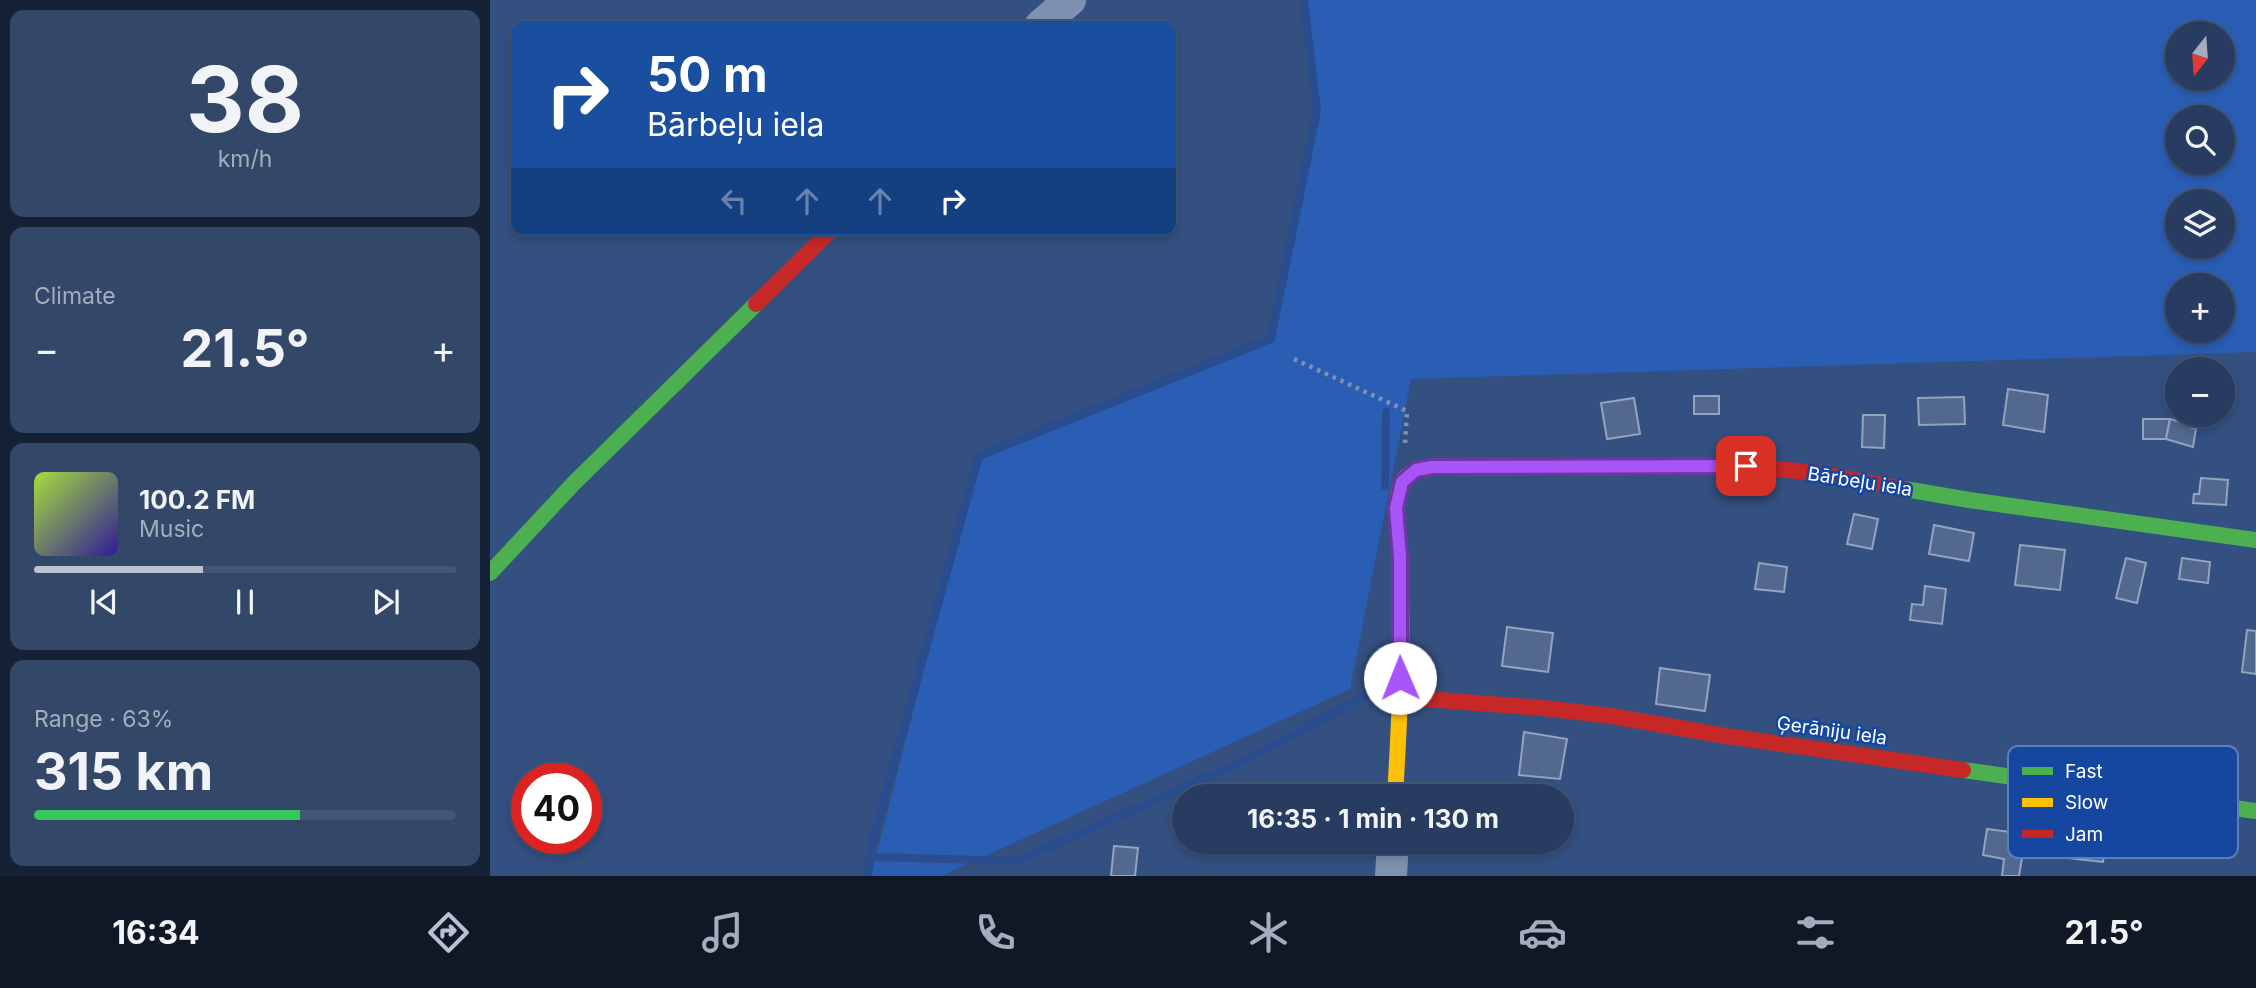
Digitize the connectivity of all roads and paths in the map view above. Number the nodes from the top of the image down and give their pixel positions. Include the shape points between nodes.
1 (1070, 0) edge
2 (1046, 21) edge
3 (826, 235) edge
4 (1294, 359) dead end
5 (1407, 411) dead end
6 (2256, 540) edge
7 (490, 573) edge
8 (1401, 697) junction
9 (2008, 776) edge
10 (1396, 784) edge
11 (2238, 808) edge
12 (2256, 811) edge
13 (1392, 854) edge
14 (1391, 876) edge

1 - 2 street
3 - 7 street via 574,483
4 - 5 path
6 - 8 street, Bārbeļu iela via 1746,466 1432,467 1416,470 1402,482 1396,508
8 - 9 street, Ģerāniju iela via 1611,716
8 - 10 street, Bārbeļu iela
11 - 12 street, Ģerāniju iela
13 - 14 street

